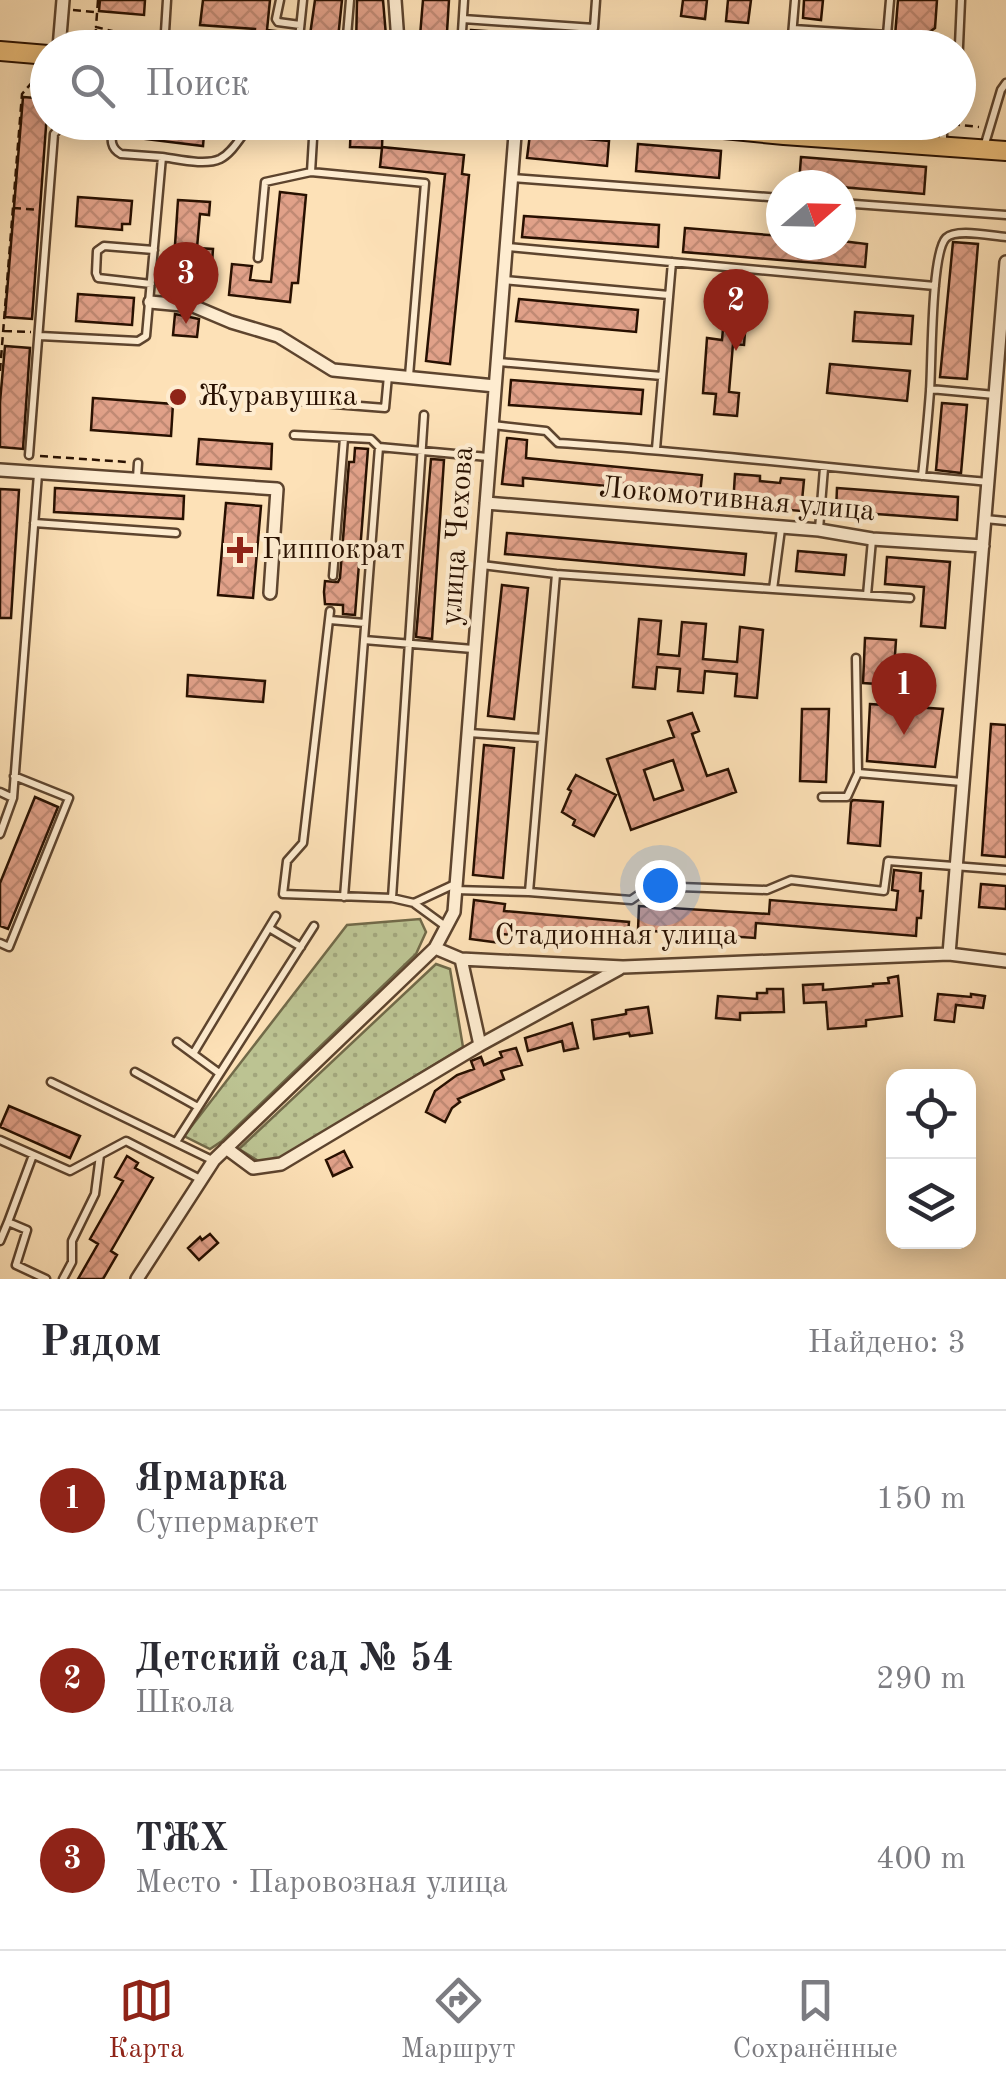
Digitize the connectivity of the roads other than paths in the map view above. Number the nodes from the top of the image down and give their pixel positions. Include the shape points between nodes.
1 (63, 0) edge
2 (167, 0) edge
3 (280, 0) edge
4 (303, 0) edge
5 (350, 0) edge
6 (394, 0) edge
7 (464, 0) edge
8 (596, 0) edge
9 (795, 0) edge
10 (890, 0) edge
11 (961, 0) edge
12 (463, 19) junction
13 (300, 26) junction
14 (793, 28) joint
15 (60, 30) edge
16 (165, 30) edge
17 (300, 30) edge
18 (348, 30) edge
19 (397, 30) edge
20 (462, 30) edge
21 (820, 30) edge
22 (887, 30) edge
23 (960, 30) edge
24 (0, 51) edge
25 (30, 54) edge
26 (1006, 82) edge
27 (54, 140) edge
28 (111, 140) edge
29 (239, 140) edge
30 (313, 140) edge
31 (514, 140) edge
32 (887, 140) edge
33 (943, 140) edge
34 (942, 146) junction
35 (983, 149) junction
36 (1006, 150) edge
37 (162, 157) junction
38 (311, 172) junction
39 (511, 178) junction
40 (766, 197) edge
41 (856, 204) edge
42 (1006, 215) edge
43 (1006, 237) edge
44 (506, 247) junction
45 (154, 250) junction
46 (258, 258) dead end
47 (672, 262) junction
48 (1006, 262) edge
49 (503, 280) junction
50 (151, 284) junction
51 (935, 286) junction
52 (669, 295) junction
53 (150, 302) junction
54 (40, 334) junction
55 (497, 362) junction
56 (388, 376) junction
57 (662, 376) junction
58 (409, 378) junction
59 (495, 386) junction
60 (930, 389) junction
61 (996, 395) junction
62 (297, 400) dead end
63 (424, 415) dead end
64 (492, 425) junction
65 (294, 435) dead end
66 (344, 438) junction
67 (379, 447) junction
68 (656, 449) junction
69 (422, 451) junction
70 (29, 455) road end
71 (490, 456) junction
72 (138, 463) road end
73 (824, 468) junction
74 (0, 470) edge
75 (38, 472) junction
76 (922, 476) junction
77 (137, 480) junction
78 (988, 482) junction
79 (486, 503) junction
80 (986, 519) junction
81 (1006, 521) edge
82 (34, 524) junction
83 (781, 528) junction
84 (819, 530) junction
85 (176, 532) dead end
86 (872, 539) junction
87 (983, 546) junction
88 (481, 564) junction
89 (556, 574) junction
90 (334, 576) dead end
91 (773, 588) junction
92 (270, 593) dead end
93 (867, 595) junction
94 (910, 598) dead end
95 (365, 624) junction
96 (364, 640) junction
97 (409, 644) junction
98 (474, 650) junction
99 (856, 658) dead end
100 (468, 733) junction
101 (542, 738) junction
102 (858, 773) junction
103 (14, 776) junction
104 (964, 782) junction
105 (0, 792) edge
106 (822, 797) dead end
107 (13, 798) junction
108 (0, 811) edge
109 (0, 834) edge
110 (955, 866) junction
111 (1006, 870) edge
112 (456, 886) junction
113 (529, 892) junction
114 (344, 897) junction
115 (392, 898) junction
116 (414, 903) junction
117 (276, 916) dead end
118 (314, 926) dead end
119 (446, 927) junction
120 (268, 928) junction
121 (0, 943) edge
122 (300, 947) junction
123 (435, 948) junction
124 (949, 954) junction
125 (461, 959) junction
126 (1006, 960) edge
127 (623, 968) junction
128 (177, 1042) dead end
129 (480, 1045) junction
130 (193, 1054) junction
131 (135, 1072) dead end
132 (219, 1074) junction
133 (51, 1082) dead end
134 (198, 1107) junction
135 (0, 1140) edge
136 (176, 1142) junction
137 (226, 1148) junction
138 (100, 1154) junction
139 (34, 1155) junction
140 (214, 1160) junction
141 (201, 1179) junction
142 (8, 1222) junction
143 (0, 1241) edge
144 (46, 1279) edge
145 (63, 1279) edge
146 (137, 1279) edge

1 - 15 street
2 - 16 lane
3 - 13 lane via 278,22
4 - 13 lane
5 - 18 lane
6 - 19 street
7 - 12 lane
8 - 12 lane via 594,28
9 - 14 lane
10 - 22 lane
11 - 23 lane
12 - 20 lane
13 - 17 lane
14 - 21 lane
24 - 25 main road
26 - 35 lane
27 - 54 lane
28 - 37 lane via 116,151
29 - 37 lane via 220,159
30 - 38 lane
31 - 39 street, улица Чехова
32 - 34 main road
33 - 34 lane
34 - 35 main road
35 - 36 main road
37 - 45 lane
38 - 46 lane via 265,182
38 - 58 lane via 426,183
39 - 40 lane
39 - 44 street, улица Чехова
41 - 42 lane
43 - 51 lane via 947,236
44 - 47 lane
44 - 49 street, улица Чехова
45 - 50 lane
45 - 50 lane via 101,246 96,262 101,280
47 - 51 lane
47 - 52 lane
48 - 61 street
49 - 52 lane
49 - 55 street, улица Чехова
50 - 53 lane
51 - 60 lane
52 - 57 lane
53 - 54 lane via 142,340
53 - 56 street via 194,306 278,336 333,370
54 - 70 lane
55 - 57 lane
55 - 59 street, улица Чехова
56 - 58 street
56 - 62 lane via 385,408
57 - 68 lane
58 - 59 street
59 - 64 street, улица Чехова
60 - 61 lane
60 - 76 lane
61 - 78 street
63 - 69 lane
64 - 68 lane via 546,431 558,443
64 - 71 street, улица Чехова
65 - 66 lane
66 - 67 lane via 371,439
66 - 90 lane
67 - 69 lane
67 - 95 lane
68 - 73 lane
69 - 71 lane
69 - 97 lane
71 - 79 street, улица Чехова
72 - 77 lane
73 - 76 lane
73 - 84 lane
74 - 75 street
75 - 77 street
75 - 82 lane
76 - 78 lane
77 - 92 street via 278,489
78 - 80 street
79 - 83 street, Локомотивная улица
79 - 88 street, улица Чехова
80 - 81 lane
80 - 87 street
82 - 85 lane
82 - 103 lane
83 - 84 street, Локомотивная улица
83 - 91 lane
84 - 86 street, Локомотивная улица
86 - 87 street, Локомотивная улица
86 - 93 lane
87 - 104 street
88 - 89 lane
88 - 98 street, улица Чехова
89 - 91 lane
89 - 101 lane
91 - 93 lane
93 - 94 lane
95 - 96 lane
95 - 114 lane via 330,615 303,843 288,861 283,894
96 - 97 lane
96 - 114 lane
97 - 98 lane
97 - 115 lane
98 - 100 street, улица Чехова
99 - 102 lane
100 - 101 lane
100 - 112 street, улица Чехова
101 - 113 lane
102 - 104 lane
102 - 106 lane via 847,797
103 - 107 lane
103 - 121 lane via 69,798 9,946
104 - 110 street
105 - 107 lane
107 - 108 lane
107 - 109 lane
110 - 111 lane
110 - 113 lane via 888,861 884,891 791,880 768,890 652,886 631,900
110 - 124 street
112 - 113 lane
112 - 116 lane
112 - 119 street, улица Чехова
114 - 115 lane
115 - 116 lane
116 - 119 lane
117 - 120 lane
118 - 122 lane
119 - 123 street, улица Чехова
120 - 122 lane
120 - 130 lane
122 - 132 lane
123 - 125 street, Стадионная улица
123 - 137 street
124 - 126 street, Стадионная улица
124 - 127 street, Стадионная улица
125 - 127 street, Стадионная улица
125 - 129 street
127 - 129 street
128 - 130 lane
129 - 137 street via 282,1164 253,1168
130 - 132 lane
131 - 134 lane
132 - 134 lane
133 - 136 lane
134 - 136 lane
135 - 139 lane
136 - 140 lane
137 - 140 street
138 - 139 lane via 70,1170
138 - 141 lane via 126,1140
138 - 145 lane via 95,1194 72,1240
139 - 142 lane
140 - 141 street
141 - 146 street
142 - 143 lane
142 - 144 lane via 27,1230 16,1264

